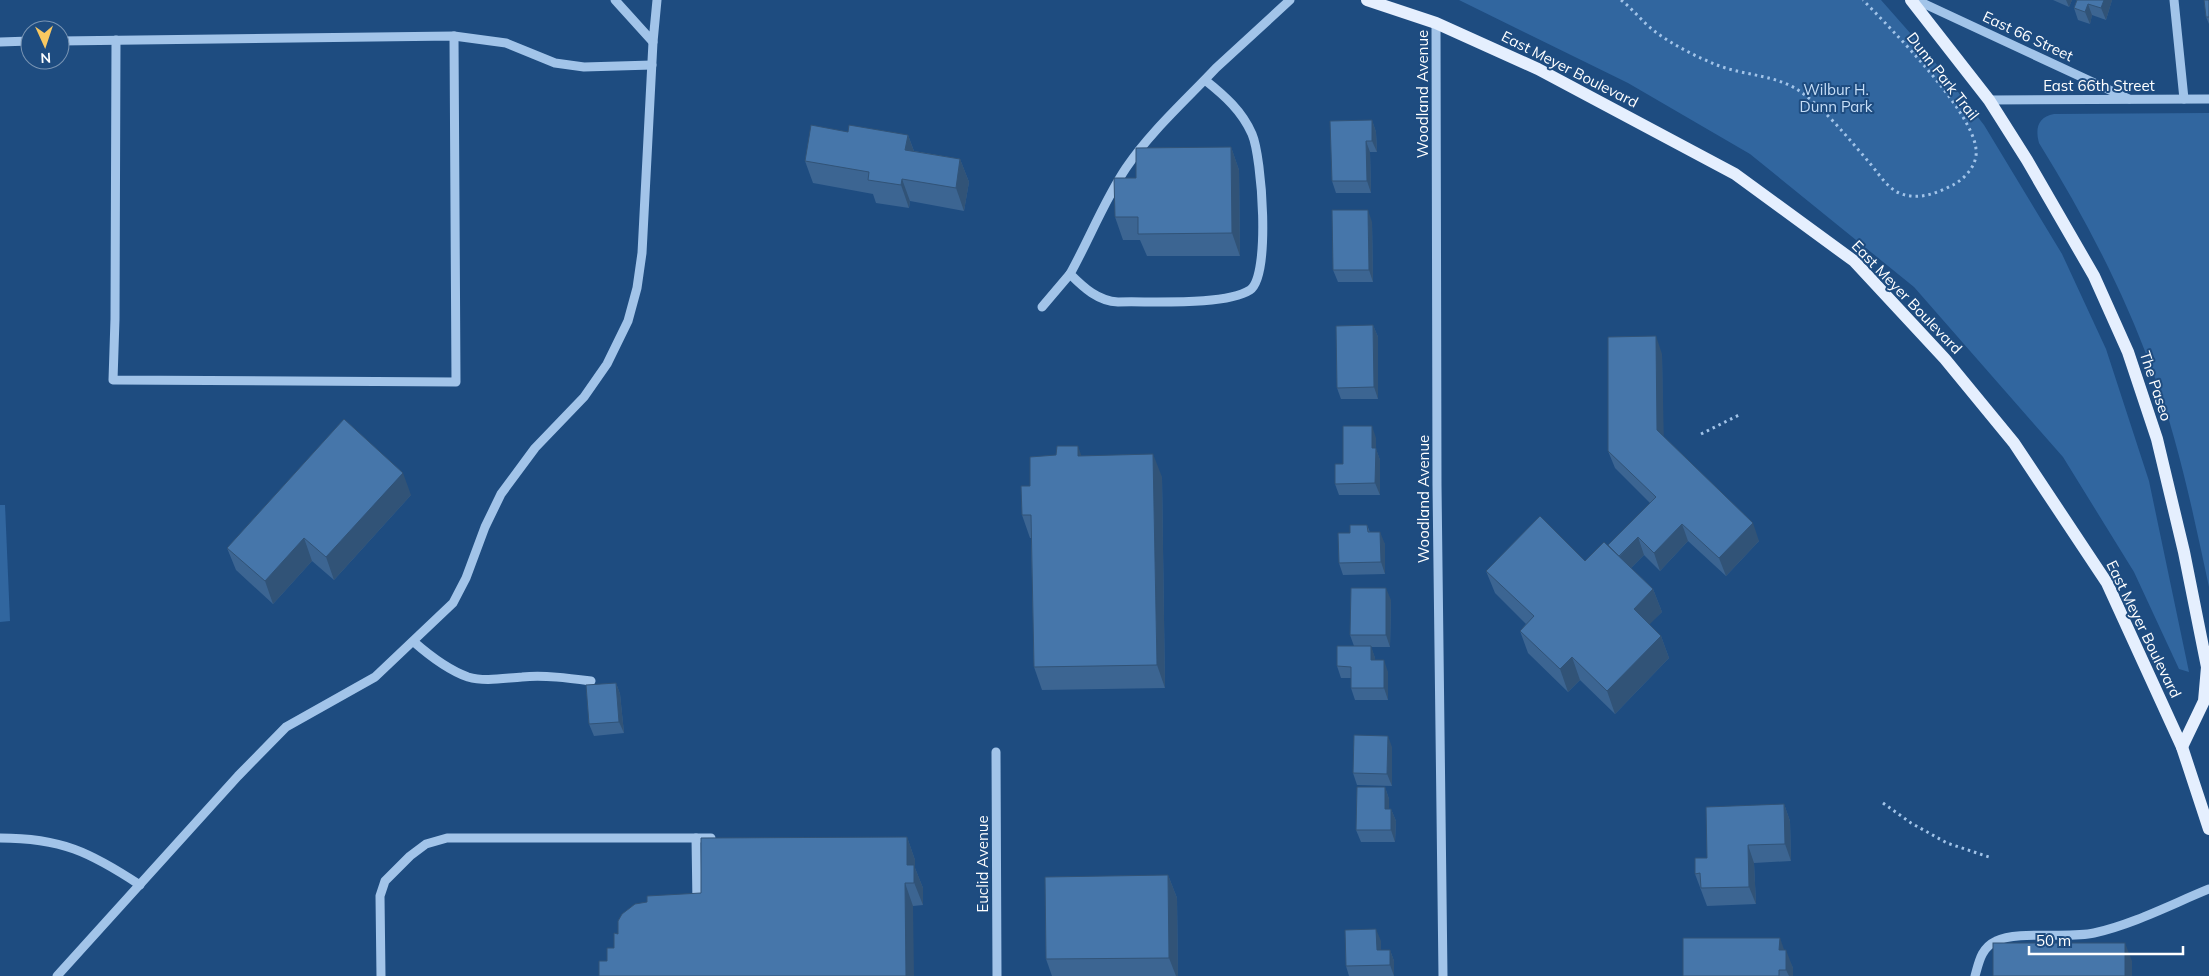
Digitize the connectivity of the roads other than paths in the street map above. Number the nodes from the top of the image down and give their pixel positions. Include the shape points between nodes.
1 (615, 0) edge
2 (657, 0) edge
3 (1290, 0) edge
4 (1367, 0) edge
5 (1911, 0) edge
6 (1916, 0) edge
7 (2174, 0) edge
8 (1436, 22) junction
9 (454, 36) junction
10 (116, 40) junction
11 (20, 41) edge
12 (70, 41) edge
13 (0, 42) edge
14 (653, 42) junction
15 (652, 65) junction
16 (1205, 80) junction
17 (2129, 99) junction
18 (2184, 99) junction
19 (2209, 99) edge
20 (1989, 100) junction
21 (1070, 274) junction
22 (1042, 307) dead end
23 (414, 642) junction
24 (591, 681) dead end
25 (2182, 747) junction
26 (996, 752) dead end
27 (2209, 829) edge
28 (0, 838) edge
29 (696, 838) junction
30 (714, 838) edge
31 (140, 885) junction
32 (2209, 889) edge
33 (697, 909) edge
34 (57, 976) edge
35 (381, 976) edge
36 (997, 976) edge
37 (1443, 976) edge
38 (1975, 976) edge

1 - 14 street
2 - 14 street
3 - 16 street
4 - 8 main road, East Meyer Boulevard
5 - 20 main road, The Paseo
6 - 17 street, East 66 Street
7 - 18 street
8 - 25 main road, East Meyer Boulevard via 1538,69 1735,174 1854,262 1945,358 2014,443 2107,583
8 - 37 street, Woodland Avenue
9 - 10 street
9 - 10 street via 456,382 113,380
9 - 15 street via 506,43 555,63 584,67
10 - 12 street
11 - 13 street
14 - 15 street
15 - 23 street via 642,253 628,321 607,364 584,397 535,448 501,494 453,603
16 - 21 street via 1128,166
16 - 21 street via 1238,109 1252,134 1259,156 1262,263 1252,289 1225,300 1109,302 1093,294
17 - 18 street, East 66th Street
17 - 20 street, East 66th Street
18 - 19 street, East 66th Street
20 - 25 main road, The Paseo via 2094,276 2128,352 2157,439 2207,667 2204,700
21 - 22 street
23 - 24 street via 429,655 471,678 540,676
23 - 31 street via 375,677 286,727
25 - 27 main road
26 - 36 street, Euclid Avenue
28 - 31 street via 35,839 72,847 104,862
29 - 30 street
29 - 33 street
29 - 35 street via 447,838 426,844 385,881 380,896
31 - 34 street
32 - 38 street via 2094,933 1998,940 1988,946 1980,958

